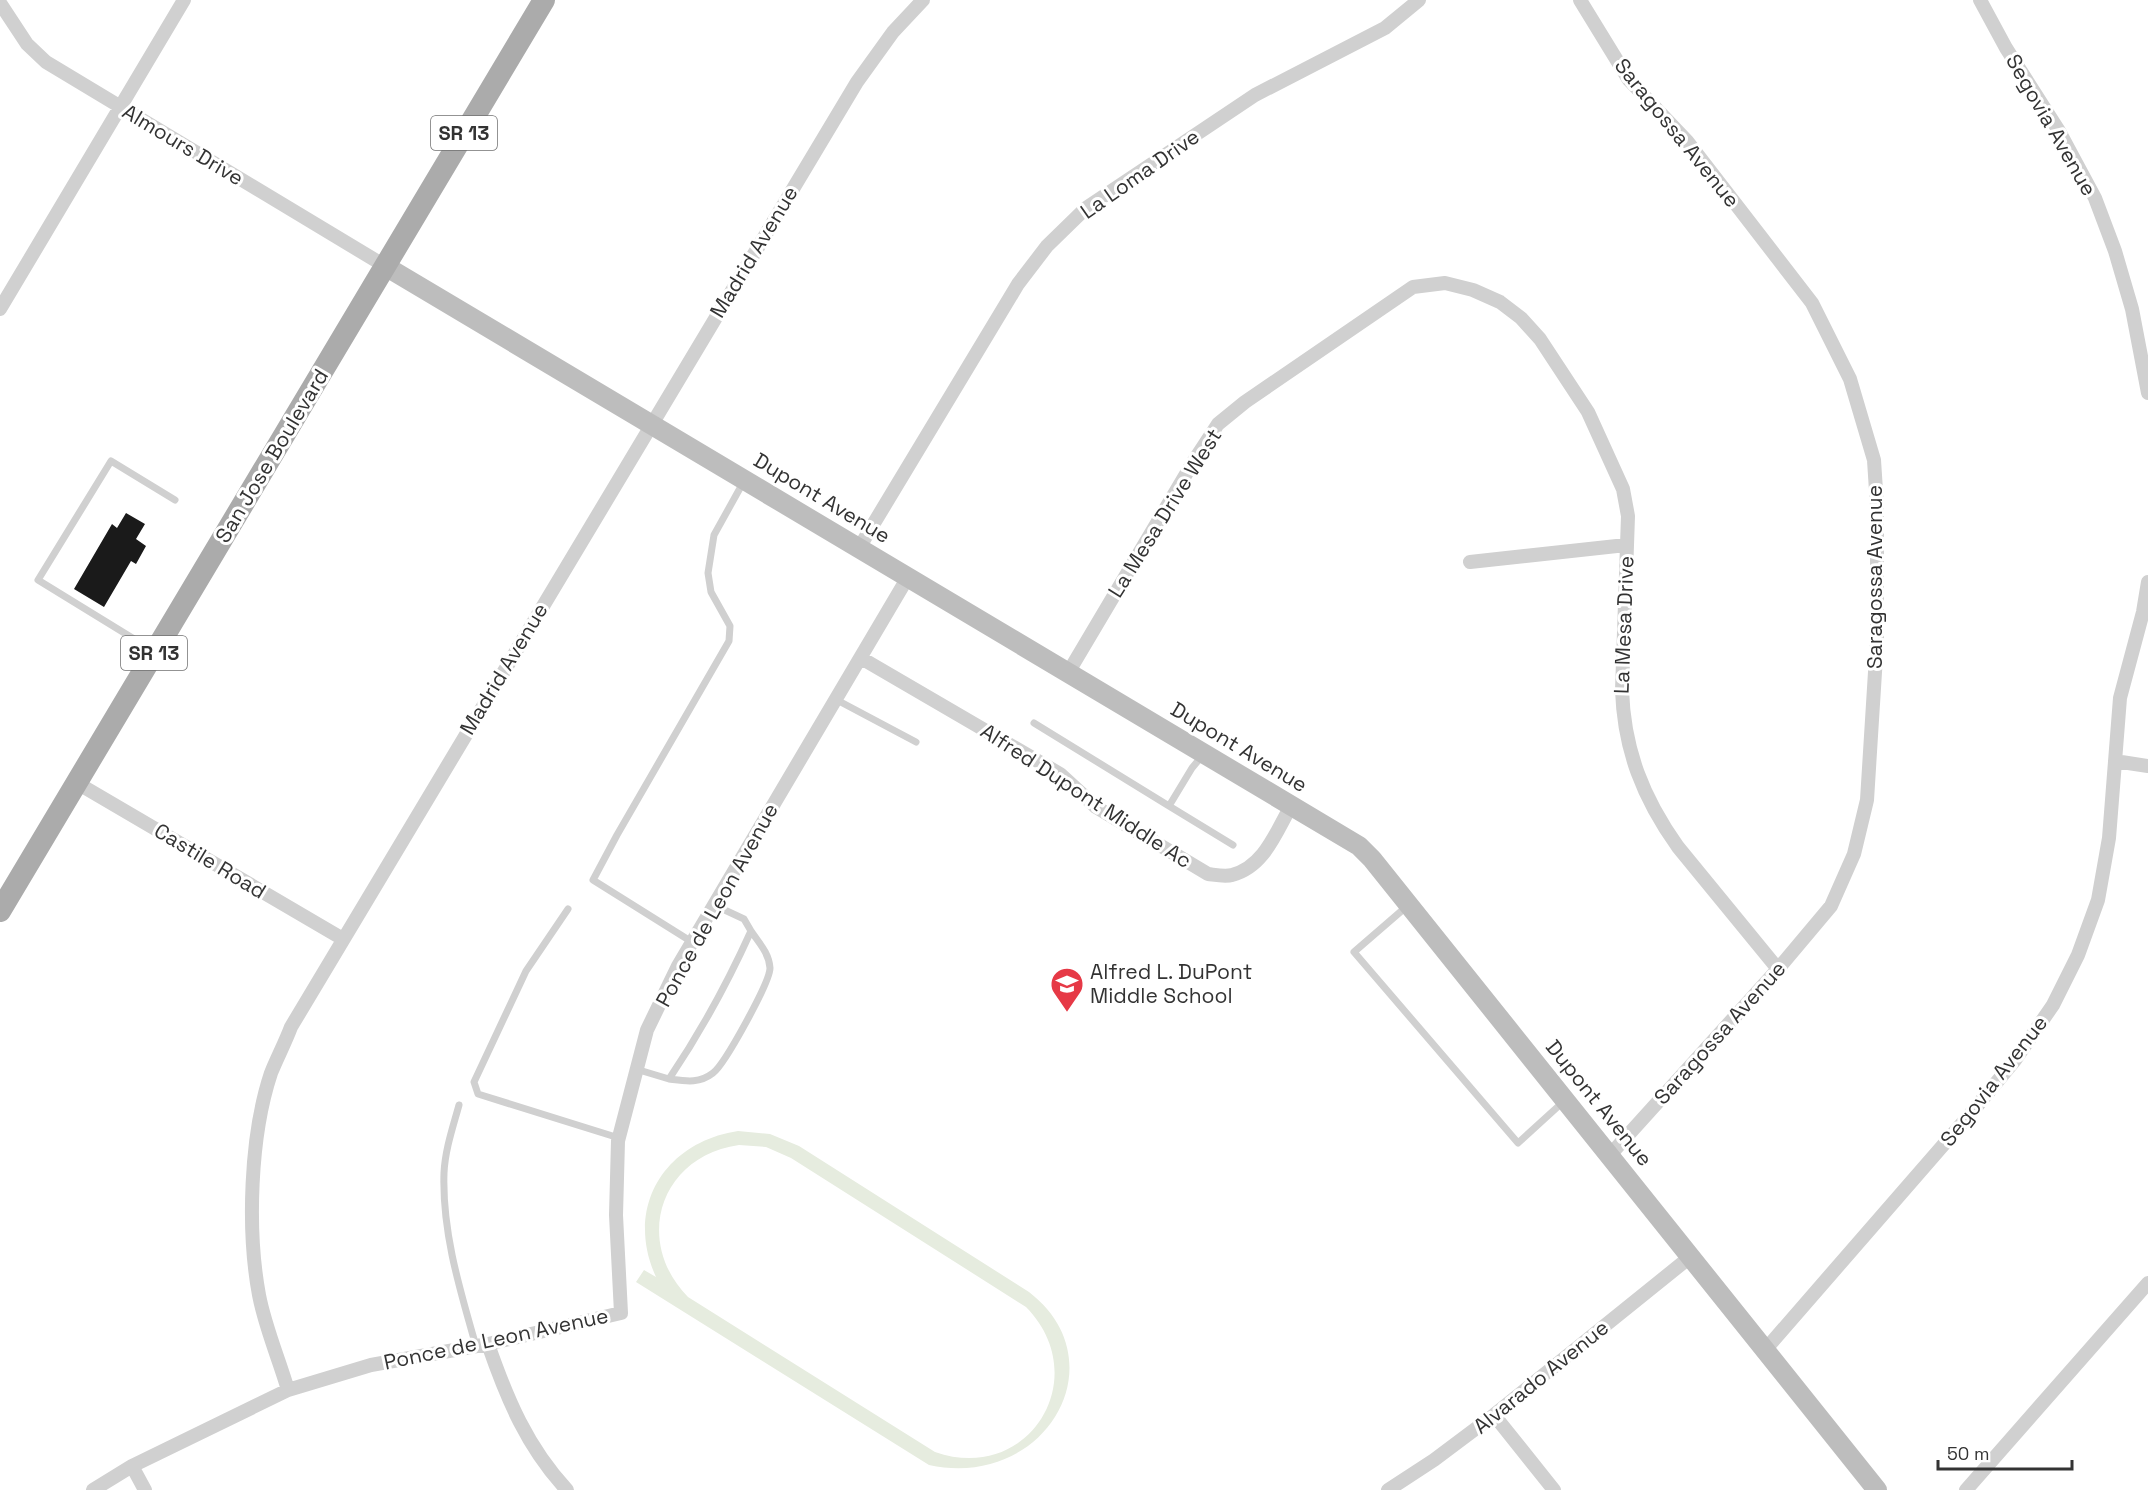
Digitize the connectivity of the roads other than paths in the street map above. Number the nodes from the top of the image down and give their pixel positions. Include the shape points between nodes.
1 (184, 0) edge
2 (544, 0) edge
3 (923, 0) edge
4 (1419, 0) edge
5 (1580, 0) edge
6 (1980, 0) edge
7 (0, 3) edge
8 (119, 107) junction
9 (385, 266) junction
10 (1473, 290) joint
11 (0, 309) edge
12 (2148, 393) edge
13 (651, 424) junction
14 (745, 480) junction
15 (176, 500) dead end
16 (1626, 545) junction
17 (859, 548) junction
18 (1470, 562) dead end
19 (908, 577) junction
20 (2148, 582) edge
21 (155, 652) junction
22 (861, 658) junction
23 (1068, 673) junction
24 (835, 699) junction
25 (1034, 723) dead end
26 (916, 742) dead end
27 (1204, 754) junction
28 (2115, 761) junction
29 (2148, 766) edge
30 (77, 783) junction
31 (1169, 806) junction
32 (1291, 806) junction
33 (1233, 845) dead end
34 (1409, 904) junction
35 (714, 905) junction
36 (568, 909) dead end
37 (0, 911) edge
38 (751, 932) junction
39 (342, 939) junction
40 (692, 942) junction
41 (1778, 969) junction
42 (639, 1070) junction
43 (669, 1079) junction
44 (1565, 1100) junction
45 (459, 1105) dead end
46 (619, 1138) junction
47 (1610, 1155) junction
48 (1690, 1257) junction
49 (2148, 1283) edge
50 (482, 1345) junction
51 (1766, 1350) junction
52 (288, 1390) junction
53 (1494, 1415) junction
54 (132, 1466) junction
55 (93, 1490) edge
56 (145, 1490) edge
57 (567, 1490) edge
58 (1388, 1490) edge
59 (1554, 1490) edge
60 (1877, 1490) edge
61 (1965, 1490) edge

1 - 8 street
2 - 9 main road, San Jose Boulevard / SR 13
3 - 13 street, Madrid Avenue via 893,32 857,82
4 - 17 street, La Loma Drive via 1385,28 1245,101 1086,208 1047,246 1018,284
5 - 41 street, Saragossa Avenue via 1629,80 1687,141 1812,303 1850,379 1874,460 1877,640 1867,800 1854,854 1831,906
6 - 12 street, Segovia Avenue via 2095,198 2132,309
7 - 8 street, Almours Drive via 27,44 46,62
8 - 9 street, Almours Drive
8 - 11 street
9 - 13 street, Dupont Avenue
9 - 21 main road, San Jose Boulevard / SR 13
10 - 16 street, La Mesa Drive via 1500,302 1521,318 1540,339 1588,412 1623,489 1628,516
10 - 23 street, La Mesa Drive West via 1445,283 1413,287 1218,424
13 - 14 street, Dupont Avenue
13 - 39 street, Madrid Avenue
14 - 17 street, Dupont Avenue
14 - 40 lane via 714,535 708,573 711,592 730,626 729,641 593,880
15 - 21 lane via 111,461 38,580
16 - 18 street
16 - 41 street, La Mesa Drive via 1622,690 1630,753 1671,838
17 - 19 street, Dupont Avenue
19 - 22 street, Ponce de Leon Avenue
19 - 23 street, Dupont Avenue
20 - 28 street, Segovia Avenue via 2120,698
21 - 30 main road, San Jose Boulevard / SR 13
22 - 24 street, Ponce de Leon Avenue
22 - 32 street, Alfred Dupont Middle Ac via 1060,774 1096,807 1208,874 1230,876 1249,869 1263,855
23 - 27 street, Dupont Avenue
24 - 26 lane
24 - 35 street, Ponce de Leon Avenue
25 - 31 lane
27 - 31 lane
27 - 32 street, Dupont Avenue
28 - 29 street
28 - 51 street, Segovia Avenue via 2109,838 2098,900 2053,1005 1972,1112
30 - 37 main road, San Jose Boulevard / SR 13
30 - 39 street, Castile Road
31 - 33 lane
32 - 34 street, Dupont Avenue via 1359,846
34 - 44 street, Dupont Avenue
34 - 44 lane via 1354,952 1518,1143
35 - 38 lane via 744,919
35 - 40 street, Ponce de Leon Avenue
36 - 46 lane via 526,971 474,1082 478,1094
38 - 43 lane
38 - 43 lane via 767,954 770,970 743,1026 715,1072 697,1082
39 - 52 street, Madrid Avenue via 291,1028 271,1074 260,1124 253,1183 253,1251 259,1296
40 - 42 street, Ponce de Leon Avenue via 648,1030
41 - 47 street, Saragossa Avenue
42 - 43 lane
42 - 46 street, Ponce de Leon Avenue
44 - 47 street, Dupont Avenue
45 - 50 lane via 446,1158 445,1202 451,1247
46 - 50 street, Ponce de Leon Avenue via 616,1215 621,1313
47 - 48 street, Dupont Avenue
48 - 51 street, Dupont Avenue
48 - 53 street, Alvarado Avenue
49 - 61 street
50 - 52 street, Ponce de Leon Avenue via 370,1365
50 - 57 street via 529,1442
51 - 60 street, Dupont Avenue
52 - 54 street, Ponce de Leon Avenue
53 - 58 street, Alvarado Avenue
53 - 59 street
54 - 55 street, Ponce de Leon Avenue
54 - 56 street

